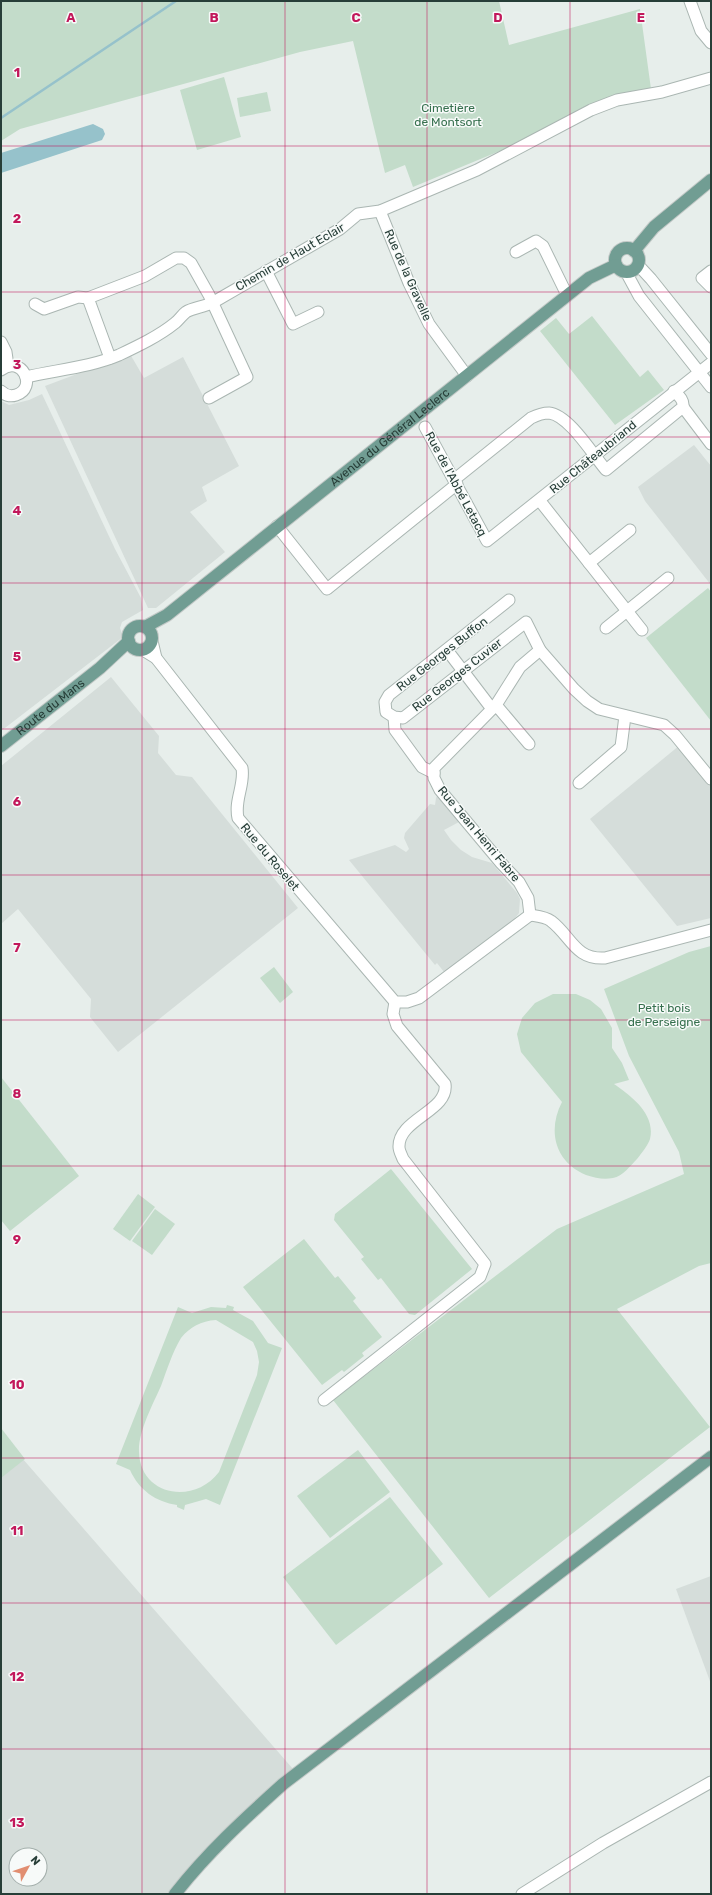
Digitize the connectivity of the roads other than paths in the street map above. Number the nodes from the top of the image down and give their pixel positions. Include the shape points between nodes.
1 (690, 1) edge
2 (711, 43) edge
3 (711, 78) edge
4 (711, 180) edge
5 (380, 211) junction
6 (634, 251) junction
7 (516, 252) dead end
8 (616, 265) junction
9 (638, 265) junction
10 (266, 271) junction
11 (626, 272) junction
12 (707, 275) edge
13 (711, 287) edge
14 (567, 295) junction
15 (88, 298) junction
16 (212, 303) junction
17 (35, 304) dead end
18 (318, 312) dead end
19 (1, 342) edge
20 (711, 354) edge
21 (110, 358) junction
22 (711, 362) edge
23 (5, 368) edge
24 (700, 373) junction
25 (26, 376) junction
26 (467, 376) junction
27 (711, 387) edge
28 (1, 391) edge
29 (674, 391) junction
30 (209, 398) dead end
31 (683, 407) junction
32 (425, 427) dead end
33 (711, 444) edge
34 (593, 456) junction
35 (456, 481) junction
36 (540, 501) junction
37 (277, 526) junction
38 (630, 530) dead end
39 (487, 542) joint
40 (589, 563) junction
41 (668, 578) dead end
42 (509, 600) dead end
43 (627, 611) junction
44 (606, 628) dead end
45 (642, 630) dead end
46 (150, 635) junction
47 (135, 647) junction
48 (447, 650) junction
49 (540, 650) junction
50 (156, 658) junction
51 (463, 671) junction
52 (494, 707) junction
53 (390, 715) junction
54 (625, 716) junction
55 (529, 744) dead end
56 (1, 746) edge
57 (434, 773) junction
58 (711, 779) edge
59 (579, 783) dead end
60 (530, 915) junction
61 (711, 930) edge
62 (395, 1002) junction
63 (324, 1400) dead end
64 (711, 1457) edge
65 (711, 1782) edge
66 (176, 1894) edge
67 (522, 1894) edge

1 - 2 street via 701,31
3 - 5 street, Chemin de Haut Eclair via 662,92 617,100 591,110 477,170
4 - 6 main road via 654,227
5 - 10 street, Chemin de Haut Eclair via 358,214 340,229
5 - 26 street, Rue de la Gravelle via 409,283 429,324
6 - 8 main road via 628,248 621,250 615,258
6 - 9 main road
7 - 14 street via 536,242 543,246
8 - 11 main road
8 - 14 main road, Avenue du Général Leclerc via 588,278
9 - 11 main road via 632,271
9 - 20 street
10 - 16 street, Chemin de Haut Eclair
10 - 18 street via 293,324
11 - 24 street via 639,296
12 - 13 street
14 - 26 main road, Avenue du Général Leclerc
15 - 16 street via 145,276 176,258 184,258 191,263
15 - 17 street via 78,297 44,309
15 - 21 street
16 - 21 street, Chemin de Haut Eclair via 185,312 176,323 161,333
16 - 30 street via 247,377
19 - 23 street via 6,352
21 - 25 street, Chemin de Haut Eclair
22 - 24 street, Rue Châteaubriand
23 - 25 street via 17,367
24 - 27 street
24 - 29 street, Rue Châteaubriand
25 - 28 street via 26,386 20,393 12,396
26 - 37 main road, Avenue du Général Leclerc
29 - 31 street via 681,397
29 - 34 street, Rue Châteaubriand
31 - 33 street
31 - 34 street via 606,470
32 - 35 street, Rue de l'Abbé Letacq
34 - 35 street via 567,422 550,413 541,414 531,418
34 - 36 street, Rue Châteaubriand
35 - 37 street via 327,589
35 - 39 street, Rue de l'Abbé Letacq
36 - 39 street, Rue Châteaubriand
36 - 40 street
37 - 46 main road, Avenue du Général Leclerc via 166,615
38 - 40 street
40 - 43 street
41 - 43 street
42 - 48 street, Rue Georges Buffon
43 - 44 street
43 - 45 street
46 - 47 main road via 148,648
46 - 47 main road via 135,628 129,634
46 - 50 street, Rue du Roselet
47 - 50 street, Rue du Roselet
47 - 56 main road, Route du Mans via 100,668
48 - 51 street
48 - 53 street, Rue Georges Buffon via 389,695 385,702
49 - 51 street, Rue Georges Cuvier via 526,622
49 - 52 street, Rue Jean Henri Fabre via 520,667
49 - 54 street via 587,701 599,709
50 - 62 street, Rue du Roselet via 242,768 244,776 237,802 238,818
51 - 52 street
51 - 53 street, Rue Georges Cuvier via 403,718
52 - 55 street
52 - 57 street, Rue Jean Henri Fabre via 439,761
53 - 57 street via 395,730 422,768
54 - 58 street via 664,724
54 - 59 street via 621,747
57 - 60 street, Rue Jean Henri Fabre via 440,790 519,882 528,898
60 - 61 street via 550,920 580,952 594,958 604,958
60 - 62 street via 419,998
62 - 63 street via 393,1014 397,1026 445,1084 446,1091 441,1100 404,1132 399,1147 403,1159 485,1264 480,1276
64 - 66 main road via 283,1784 227,1835 197,1866
65 - 67 street via 603,1843

